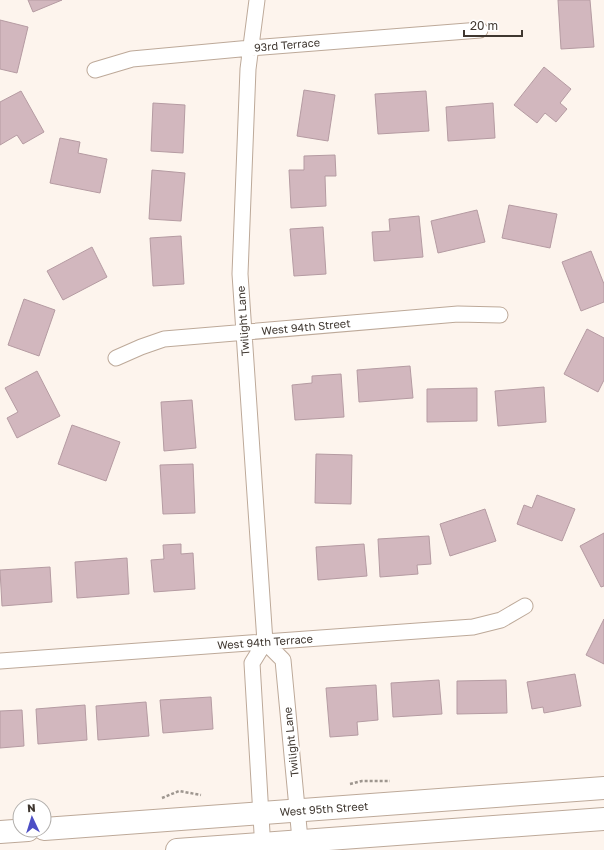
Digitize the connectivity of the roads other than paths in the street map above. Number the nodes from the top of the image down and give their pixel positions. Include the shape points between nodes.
1 (257, 0) edge
2 (480, 30) dead end
3 (251, 48) junction
4 (95, 70) dead end
5 (500, 315) dead end
6 (244, 332) junction
7 (116, 358) dead end
8 (525, 606) dead end
9 (265, 642) junction
10 (0, 661) edge
11 (604, 788) edge
12 (297, 811) junction
13 (261, 814) junction
14 (604, 819) edge
15 (52, 828) edge
16 (12, 831) edge
17 (0, 832) edge
18 (301, 846) edge
19 (262, 847) edge
20 (177, 850) edge

1 - 3 street, Twilight Lane
2 - 3 street, 93rd Terrace
3 - 4 street, 93rd Terrace via 132,59
3 - 6 street, Twilight Lane via 240,274
5 - 6 street, West 94th Street via 458,314
6 - 7 street, West 94th Street via 164,339
6 - 9 street, Twilight Lane
8 - 9 street, West 94th Terrace via 501,620 473,627
9 - 10 street, West 94th Terrace
9 - 12 street, Twilight Lane via 283,660
9 - 13 street via 252,664
11 - 12 main road, West 95th Street
12 - 13 main road, West 95th Street
12 - 18 street, Twilight Lane
13 - 15 main road, West 95th Street
13 - 19 street
14 - 18 main road
16 - 17 main road
18 - 19 main road
19 - 20 main road

